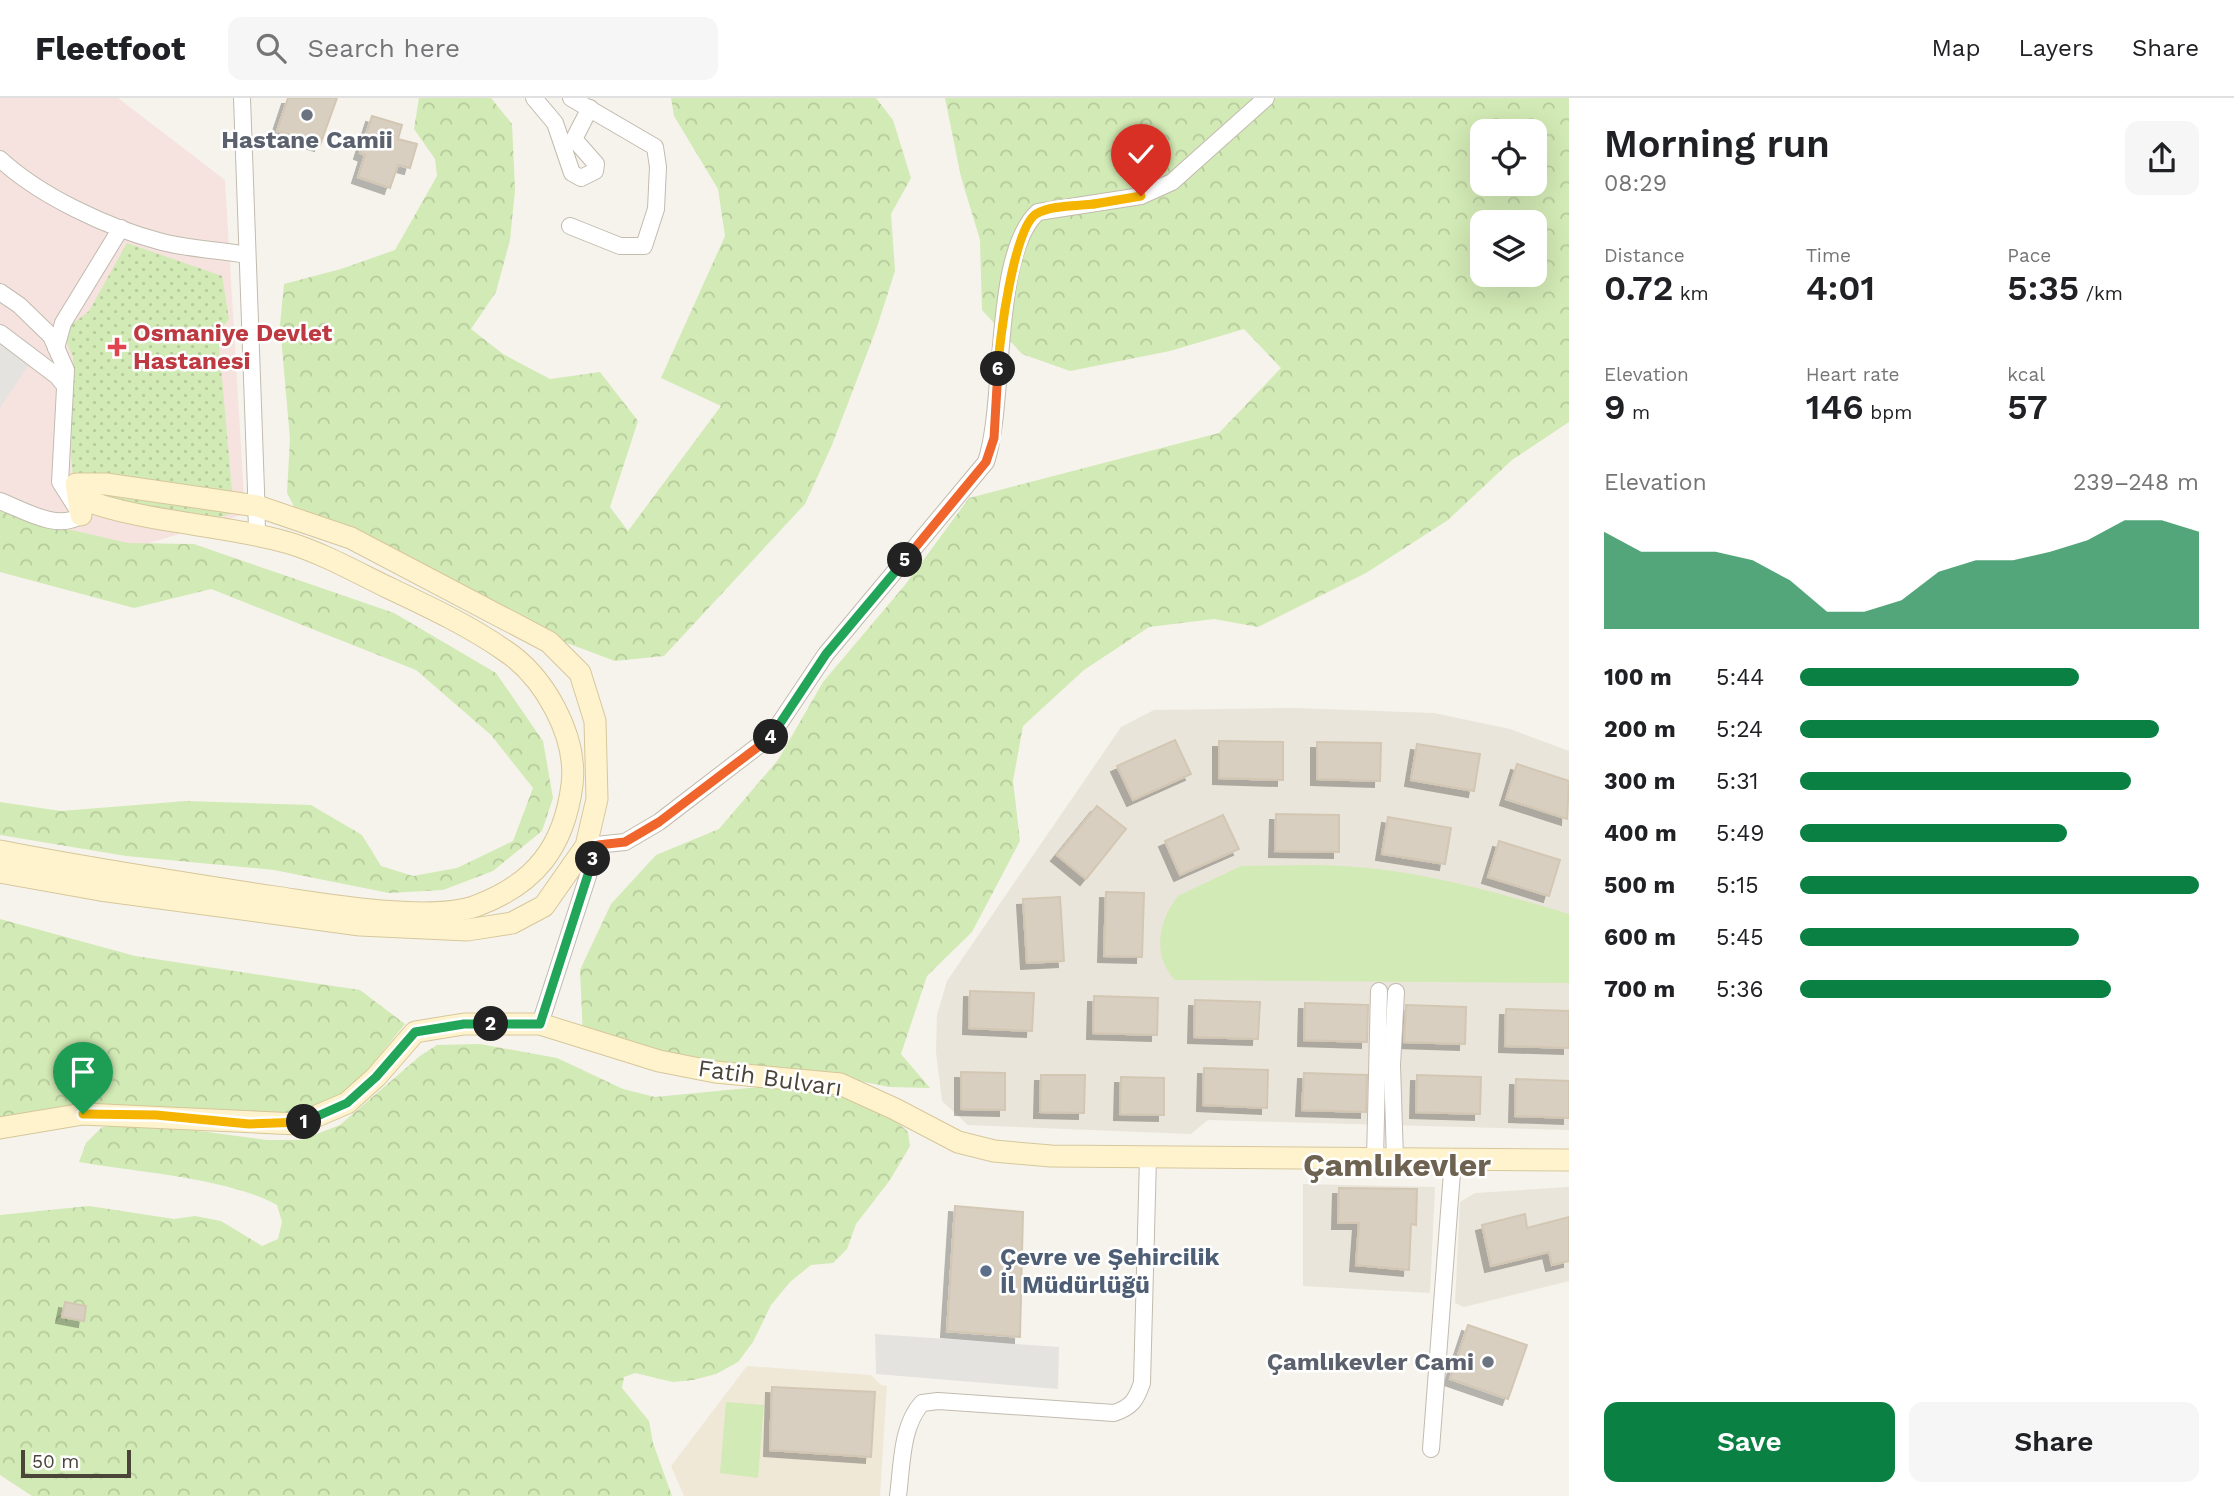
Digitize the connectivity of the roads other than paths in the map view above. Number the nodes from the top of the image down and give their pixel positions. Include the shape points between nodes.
1 (242, 98) edge
2 (534, 98) edge
3 (571, 98) edge
4 (1266, 98) edge
5 (590, 108) junction
6 (0, 159) edge
7 (570, 226) dead end
8 (121, 228) junction
9 (247, 255) junction
10 (0, 292) edge
11 (0, 333) edge
12 (56, 348) junction
13 (65, 386) junction
14 (0, 501) edge
15 (257, 506) junction
16 (81, 514) junction
17 (252, 535) junction
18 (592, 846) junction
19 (0, 851) edge
20 (0, 872) edge
21 (1387, 991) dead end
22 (540, 1024) junction
23 (0, 1128) edge
24 (1148, 1157) junction
25 (1385, 1159) junction
26 (1453, 1159) junction
27 (1569, 1160) edge
28 (1432, 1449) dead end
29 (898, 1496) edge

1 - 9 street
2 - 5 street via 555,124 572,173 581,178 595,171 596,164 574,139
3 - 5 street
4 - 18 street via 1172,182 1141,196 1038,212 1027,223 1015,259 999,349 994,438 986,462 826,654 771,736 659,822 625,842
5 - 7 street via 654,147 656,209 644,246 620,246
6 - 8 street via 28,184
8 - 9 street via 163,243
8 - 12 street via 63,323
9 - 15 street
10 - 12 street via 51,336
11 - 13 street
12 - 13 street via 66,370
13 - 16 street via 60,482
14 - 16 street via 52,521 73,521
15 - 16 street via 106,484 76,484
15 - 17 street via 257,534
15 - 18 street via 363,544 549,642 580,673 596,721
16 - 17 street via 79,498 154,519
17 - 19 street via 291,544 437,611 507,651 540,683 565,732 573,777 568,816 552,852 530,874 474,907 430,911 339,906
18 - 20 street via 544,906 512,923 467,930 334,922
18 - 22 street
21 - 25 street via 1392,1065
22 - 23 street, Fatih Bulvarı via 464,1024 415,1032 347,1103 298,1124 83,1114
22 - 24 street, Fatih Bulvarı via 659,1061 715,1072 840,1084 958,1142 995,1151
24 - 25 street, Fatih Bulvarı
24 - 29 street via 1142,1382 1136,1400 1114,1413 922,1403 912,1413
25 - 26 street, Fatih Bulvarı
26 - 27 street, Fatih Bulvarı
26 - 28 street

